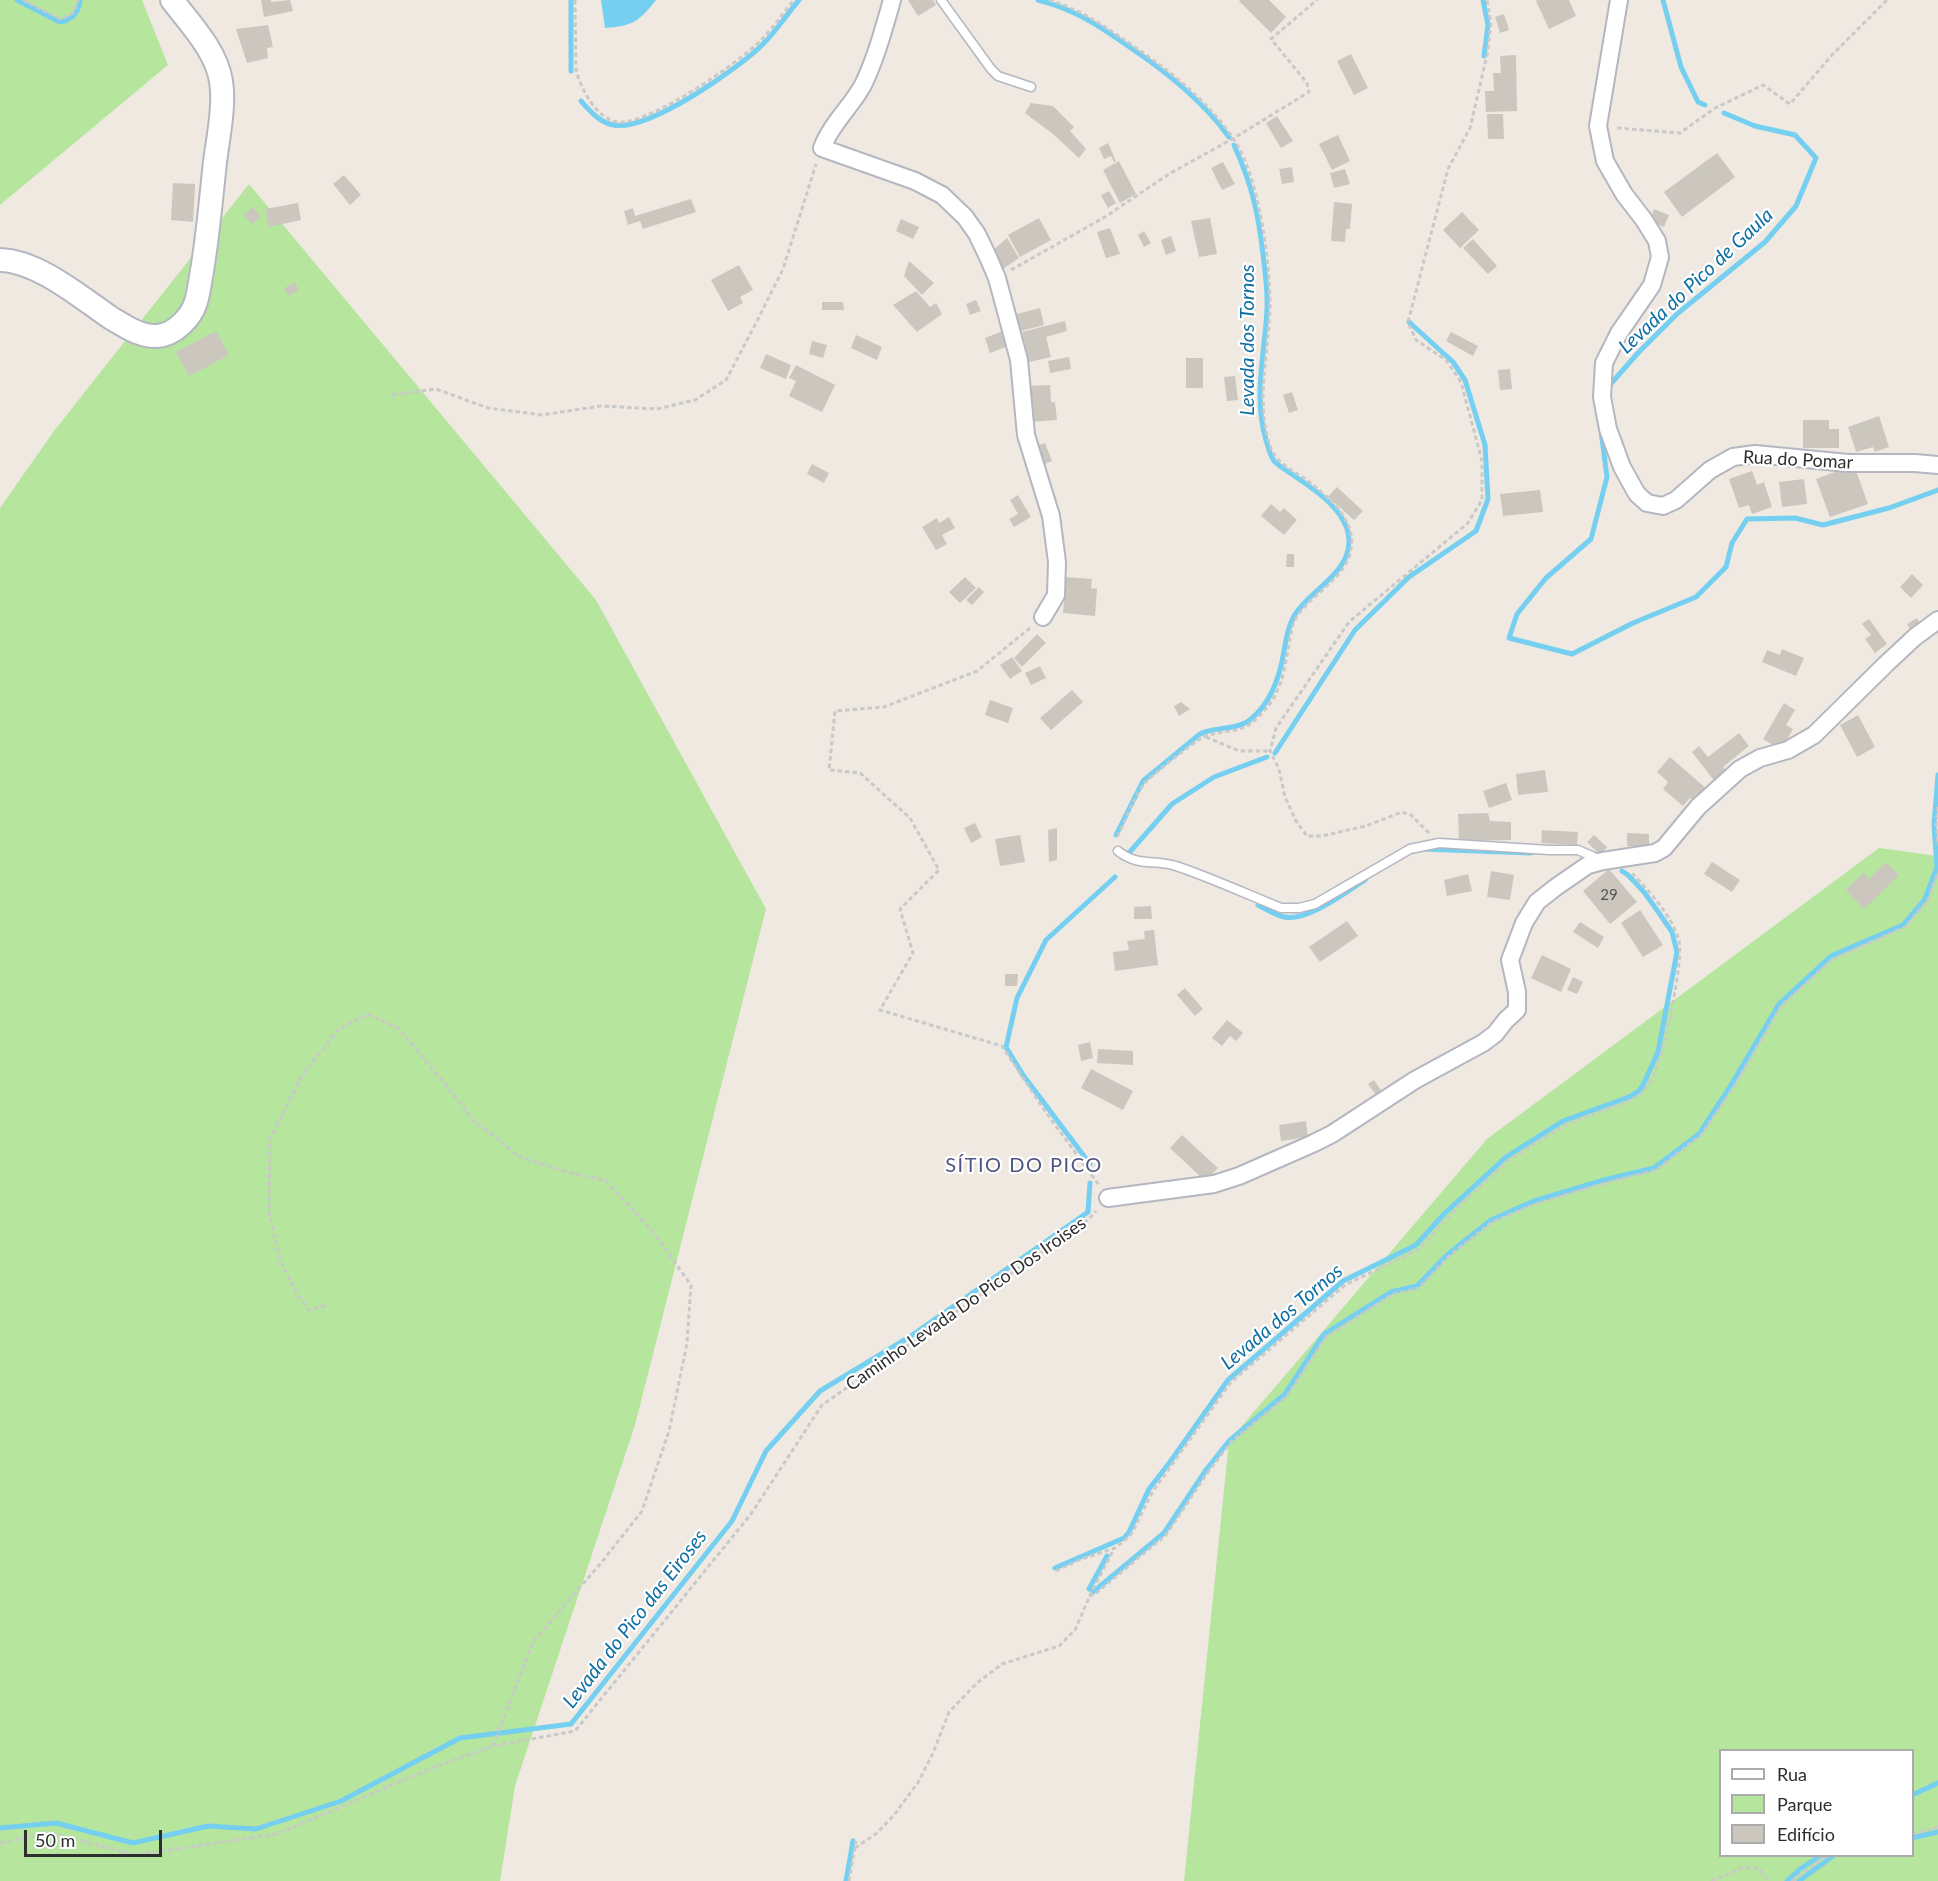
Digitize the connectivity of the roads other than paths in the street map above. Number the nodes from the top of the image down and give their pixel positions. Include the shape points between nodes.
1 (172, 0) edge
2 (892, 0) edge
3 (940, 0) edge
4 (1619, 0) edge
5 (1031, 87) dead end
6 (0, 260) edge
7 (1938, 465) edge
8 (1043, 617) road end
9 (1938, 620) edge
10 (1118, 851) road end
11 (1603, 861) junction
12 (1108, 1198) road end

1 - 6 main road via 218,66 221,83 206,243 196,303 185,321 158,336 141,334 46,275 16,261
2 - 8 street via 862,86 822,148 915,181 942,195 977,234 997,278 1019,360 1026,435 1051,516 1057,562 1056,595
3 - 5 lane via 991,69
4 - 7 street, Rua do Pomar via 1598,126 1605,160 1657,241 1660,257 1652,285 1604,363 1602,398 1608,429 1636,494 1647,503 1663,506 1676,500 1710,470 1733,457 1755,454 1848,463
9 - 11 street via 1886,664 1814,735 1740,769 1698,807 1664,848 1655,853
10 - 11 lane via 1128,859 1173,866 1281,909 1315,904 1410,849 1439,843 1578,850
11 - 12 street via 1588,865 1537,902 1510,960 1517,1010 1483,1044 1415,1080 1332,1134 1239,1176 1214,1184

